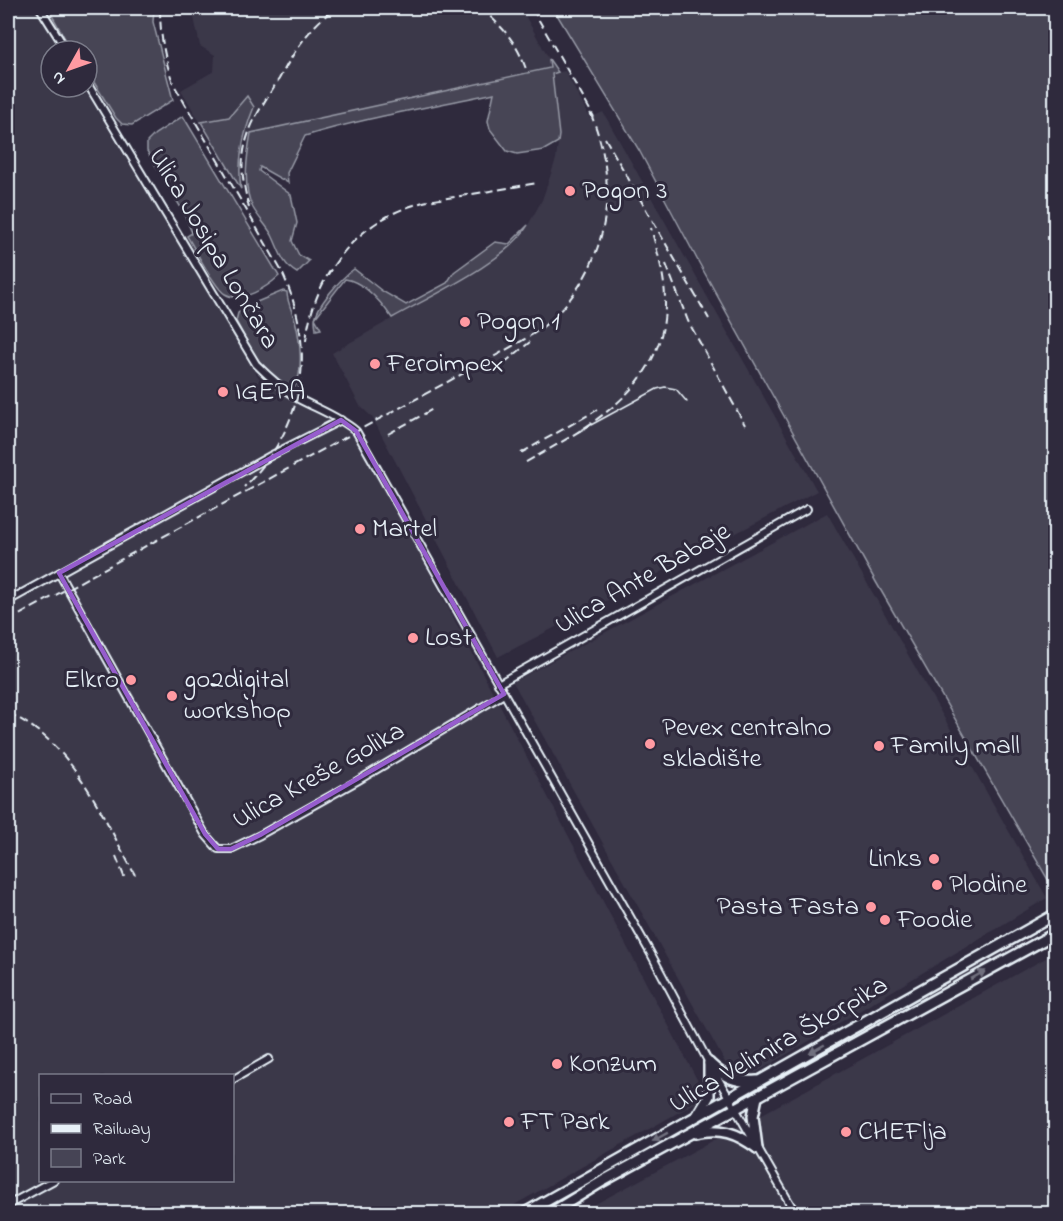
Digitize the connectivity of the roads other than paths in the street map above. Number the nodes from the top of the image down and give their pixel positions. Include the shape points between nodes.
1 (40, 8) edge
2 (59, 39) edge
3 (97, 99) edge
4 (341, 420) junction
5 (807, 509) dead end
6 (59, 573) junction
7 (8, 601) edge
8 (498, 684) junction
9 (504, 694) junction
10 (1056, 914) edge
11 (1056, 933) edge
12 (269, 1059) dead end
13 (709, 1063) junction
14 (234, 1079) edge
15 (762, 1080) junction
16 (757, 1097) junction
17 (729, 1099) junction
18 (735, 1109) junction
19 (694, 1119) junction
20 (685, 1136) junction
21 (757, 1148) junction
22 (50, 1182) edge
23 (8, 1205) edge
24 (524, 1214) edge
25 (549, 1214) edge
26 (796, 1214) edge

1 - 2 street
3 - 4 street, Ulica Josipa Lončara via 256,364 298,398
4 - 6 street
4 - 8 street via 356,431 372,457
5 - 8 street, Ulica Ante Babaje
6 - 7 street
6 - 9 street, Ulica Kreše Golika via 205,834 218,849 231,849 357,781
8 - 9 street
9 - 13 street
10 -> 15 main road, Ulica Velimira Škorpika
16 -> 11 main road, Ulica Velimira Škorpika
12 - 14 street
13 - 15 main road via 730,1079
13 - 17 street
13 - 19 main road via 709,1096
15 - 17 main road, Ulica Velimira Škorpika
16 - 18 main road, Ulica Velimira Škorpika
16 - 21 main road via 753,1116
17 - 18 street
17 - 19 main road, Ulica Velimira Škorpika
18 - 20 main road, Ulica Velimira Škorpika
18 - 21 street
19 -> 24 main road, Ulica Velimira Škorpika
20 - 21 main road via 728,1131
20 - 25 main road, Ulica Velimira Škorpika
21 - 26 street
22 - 23 street

